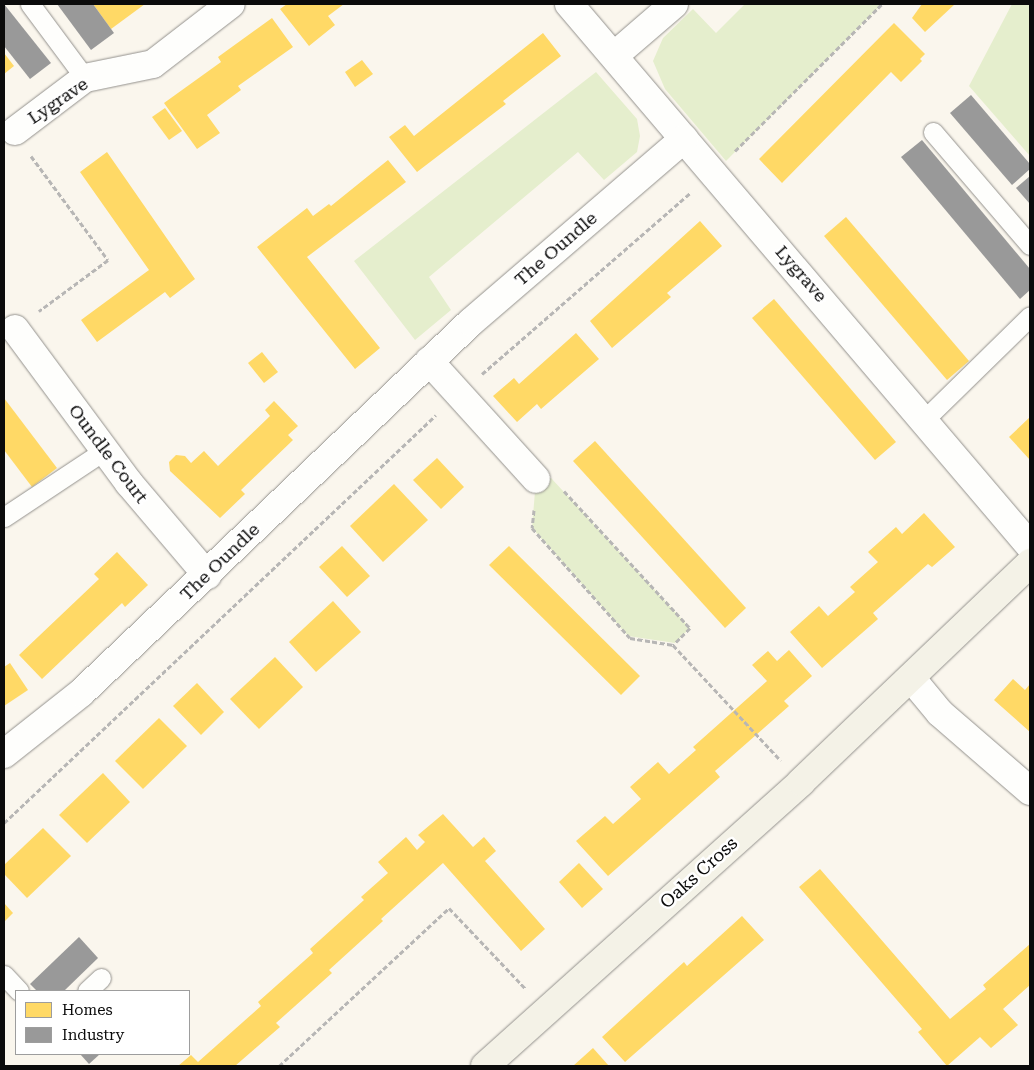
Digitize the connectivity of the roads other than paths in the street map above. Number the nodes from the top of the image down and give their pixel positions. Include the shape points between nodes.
1 (30, 4) edge
2 (231, 4) edge
3 (570, 4) edge
4 (674, 4) edge
5 (615, 55) junction
6 (85, 78) junction
7 (15, 131) road end
8 (933, 132) dead end
9 (684, 138) junction
10 (1030, 245) edge
11 (1030, 316) edge
12 (14, 329) road end
13 (429, 361) junction
14 (925, 419) junction
15 (105, 450) junction
16 (536, 479) road end
17 (4, 518) edge
18 (1030, 546) edge
19 (1030, 563) edge
20 (207, 575) junction
21 (911, 678) junction
22 (4, 754) edge
23 (1030, 791) edge
24 (4, 975) edge
25 (101, 978) dead end
26 (18, 990) edge
27 (88, 990) edge
28 (484, 1066) edge

1 - 6 lane
2 - 6 street, Lygrave via 153,64
3 - 5 street, Lygrave
4 - 5 street
5 - 9 street, Lygrave
6 - 7 street, Lygrave
8 - 10 lane
9 - 13 street, The Oundle
9 - 14 street, Lygrave
11 - 14 lane
12 - 15 street, Oundle Court
13 - 16 street
13 - 20 street, The Oundle
14 - 18 street, Lygrave
15 - 17 lane
15 - 20 street, Oundle Court via 161,523
19 - 21 street, Oaks Cross
20 - 22 street, The Oundle via 81,693
21 - 23 street via 940,713
21 - 28 street, Oaks Cross via 801,782
24 - 26 lane
25 - 27 lane

